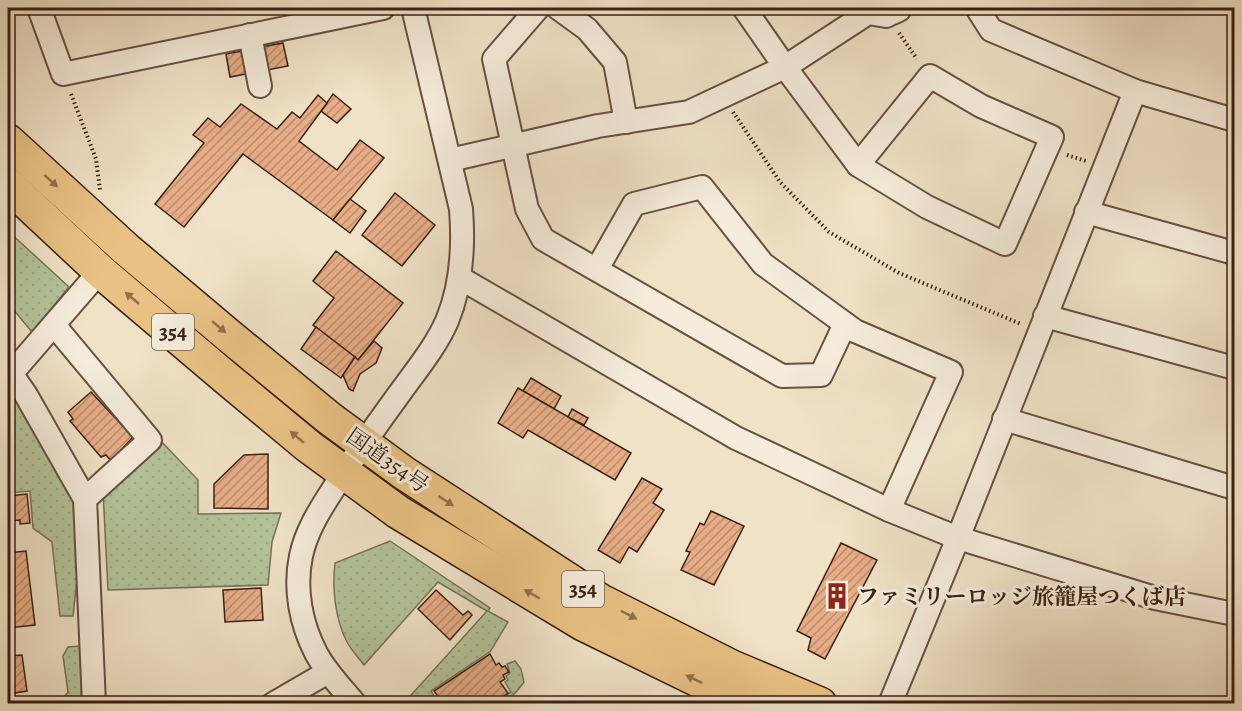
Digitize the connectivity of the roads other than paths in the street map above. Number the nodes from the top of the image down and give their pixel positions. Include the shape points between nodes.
1 (39, 8) edge
2 (383, 8) edge
3 (413, 8) edge
4 (538, 8) edge
5 (558, 8) edge
6 (744, 8) edge
7 (977, 8) edge
8 (880, 11) edge
9 (250, 35) junction
10 (785, 67) junction
11 (260, 86) dead end
12 (1135, 91) junction
13 (1234, 120) edge
14 (626, 122) junction
15 (8, 141) edge
16 (514, 146) junction
17 (450, 160) junction
18 (858, 165) junction
19 (8, 185) edge
20 (1086, 212) junction
21 (1234, 254) edge
22 (597, 269) junction
23 (100, 271) junction
24 (460, 278) junction
25 (1042, 323) junction
26 (845, 324) junction
27 (54, 325) junction
28 (1234, 368) edge
29 (9, 375) edge
30 (1004, 419) junction
31 (363, 443) junction
32 (343, 473) junction
33 (1234, 488) edge
34 (85, 499) junction
35 (889, 510) junction
36 (958, 538) junction
37 (1234, 614) edge
38 (328, 672) junction
39 (94, 704) edge
40 (273, 704) edge
41 (356, 704) edge
42 (747, 704) edge
43 (820, 704) edge
44 (890, 704) edge

1 - 9 street via 63,74
2 - 9 street
3 - 17 street
4 - 16 street via 494,59
5 - 14 street via 586,28 615,62
6 - 10 street
7 - 12 street via 991,30
8 - 10 street
9 - 11 street
10 - 14 street via 689,112
10 - 18 street
12 - 13 street
12 - 20 street
14 - 16 street
15 -> 31 highway, 国道354号 / 354 via 135,256
16 - 17 street
16 - 22 street via 527,209 543,238
17 - 24 street via 462,218
18 - 18 street via 927,207 1005,244 1052,137 981,106 930,76
19 - 23 highway, 国道354号 / 354
20 - 21 street
20 - 25 street
22 - 26 street via 782,376 820,375
22 - 26 street via 634,204 702,187 763,264
23 - 27 street
32 -> 23 highway, 国道354号 / 354
24 - 31 street via 446,323 431,350
24 - 35 street via 736,438
25 - 28 street
25 - 30 street
26 - 35 street via 951,372
27 - 29 street
27 - 34 street via 150,440
29 - 34 street via 26,395
30 - 33 street
30 - 36 street
31 - 32 street
31 -> 43 highway, 国道354号 / 354 via 601,601 732,667
32 - 38 street via 307,537 298,575 303,620
42 -> 32 highway, 国道354号 / 354 via 583,624 398,512
34 - 39 street
35 - 36 street
36 - 37 street via 1155,598
36 - 44 street
38 - 40 street
38 - 41 street

